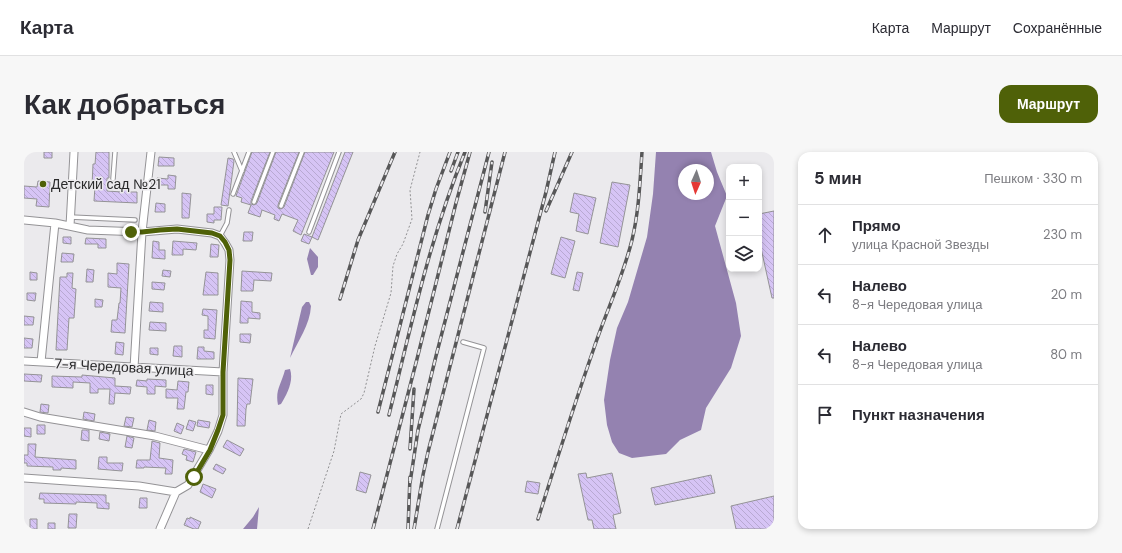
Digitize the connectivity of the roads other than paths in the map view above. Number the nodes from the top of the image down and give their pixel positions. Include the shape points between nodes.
1 (74, 152) edge
2 (115, 152) edge
3 (151, 152) edge
4 (234, 152) edge
5 (249, 152) edge
6 (273, 152) edge
7 (302, 152) edge
8 (339, 152) edge
9 (242, 171) junction
10 (114, 179) dead end
11 (233, 194) dead end
12 (254, 202) dead end
13 (281, 206) dead end
14 (229, 210) dead end
15 (70, 217) junction
16 (24, 220) edge
17 (135, 220) dead end
18 (55, 223) junction
19 (70, 226) junction
20 (142, 232) junction
21 (309, 232) dead end
22 (220, 236) junction
23 (463, 342) dead end
24 (24, 361) edge
25 (41, 362) junction
26 (134, 368) junction
27 (223, 372) junction
28 (24, 412) edge
29 (210, 450) junction
30 (24, 478) edge
31 (176, 492) junction
32 (160, 529) edge
33 (437, 529) edge

1 - 15 street
2 - 10 lane
3 - 20 street
4 - 9 lane
5 - 9 lane
6 - 12 lane
7 - 13 lane
8 - 21 lane
9 - 11 lane
14 - 22 lane via 227,223
15 - 17 lane
15 - 19 street
16 - 18 street
18 - 19 street
18 - 25 street
19 - 20 street via 88,230
20 - 22 street via 177,229
20 - 26 street
22 - 27 street via 229,250 230,260
23 - 33 lane via 484,348
24 - 25 street, 7-я Чередовая улица
25 - 26 street, 7-я Чередовая улица
26 - 27 street, 7-я Чередовая улица
27 - 29 street via 223,415
28 - 29 street via 40,417 155,436
29 - 31 street via 188,485
30 - 31 street via 139,486
31 - 32 street

